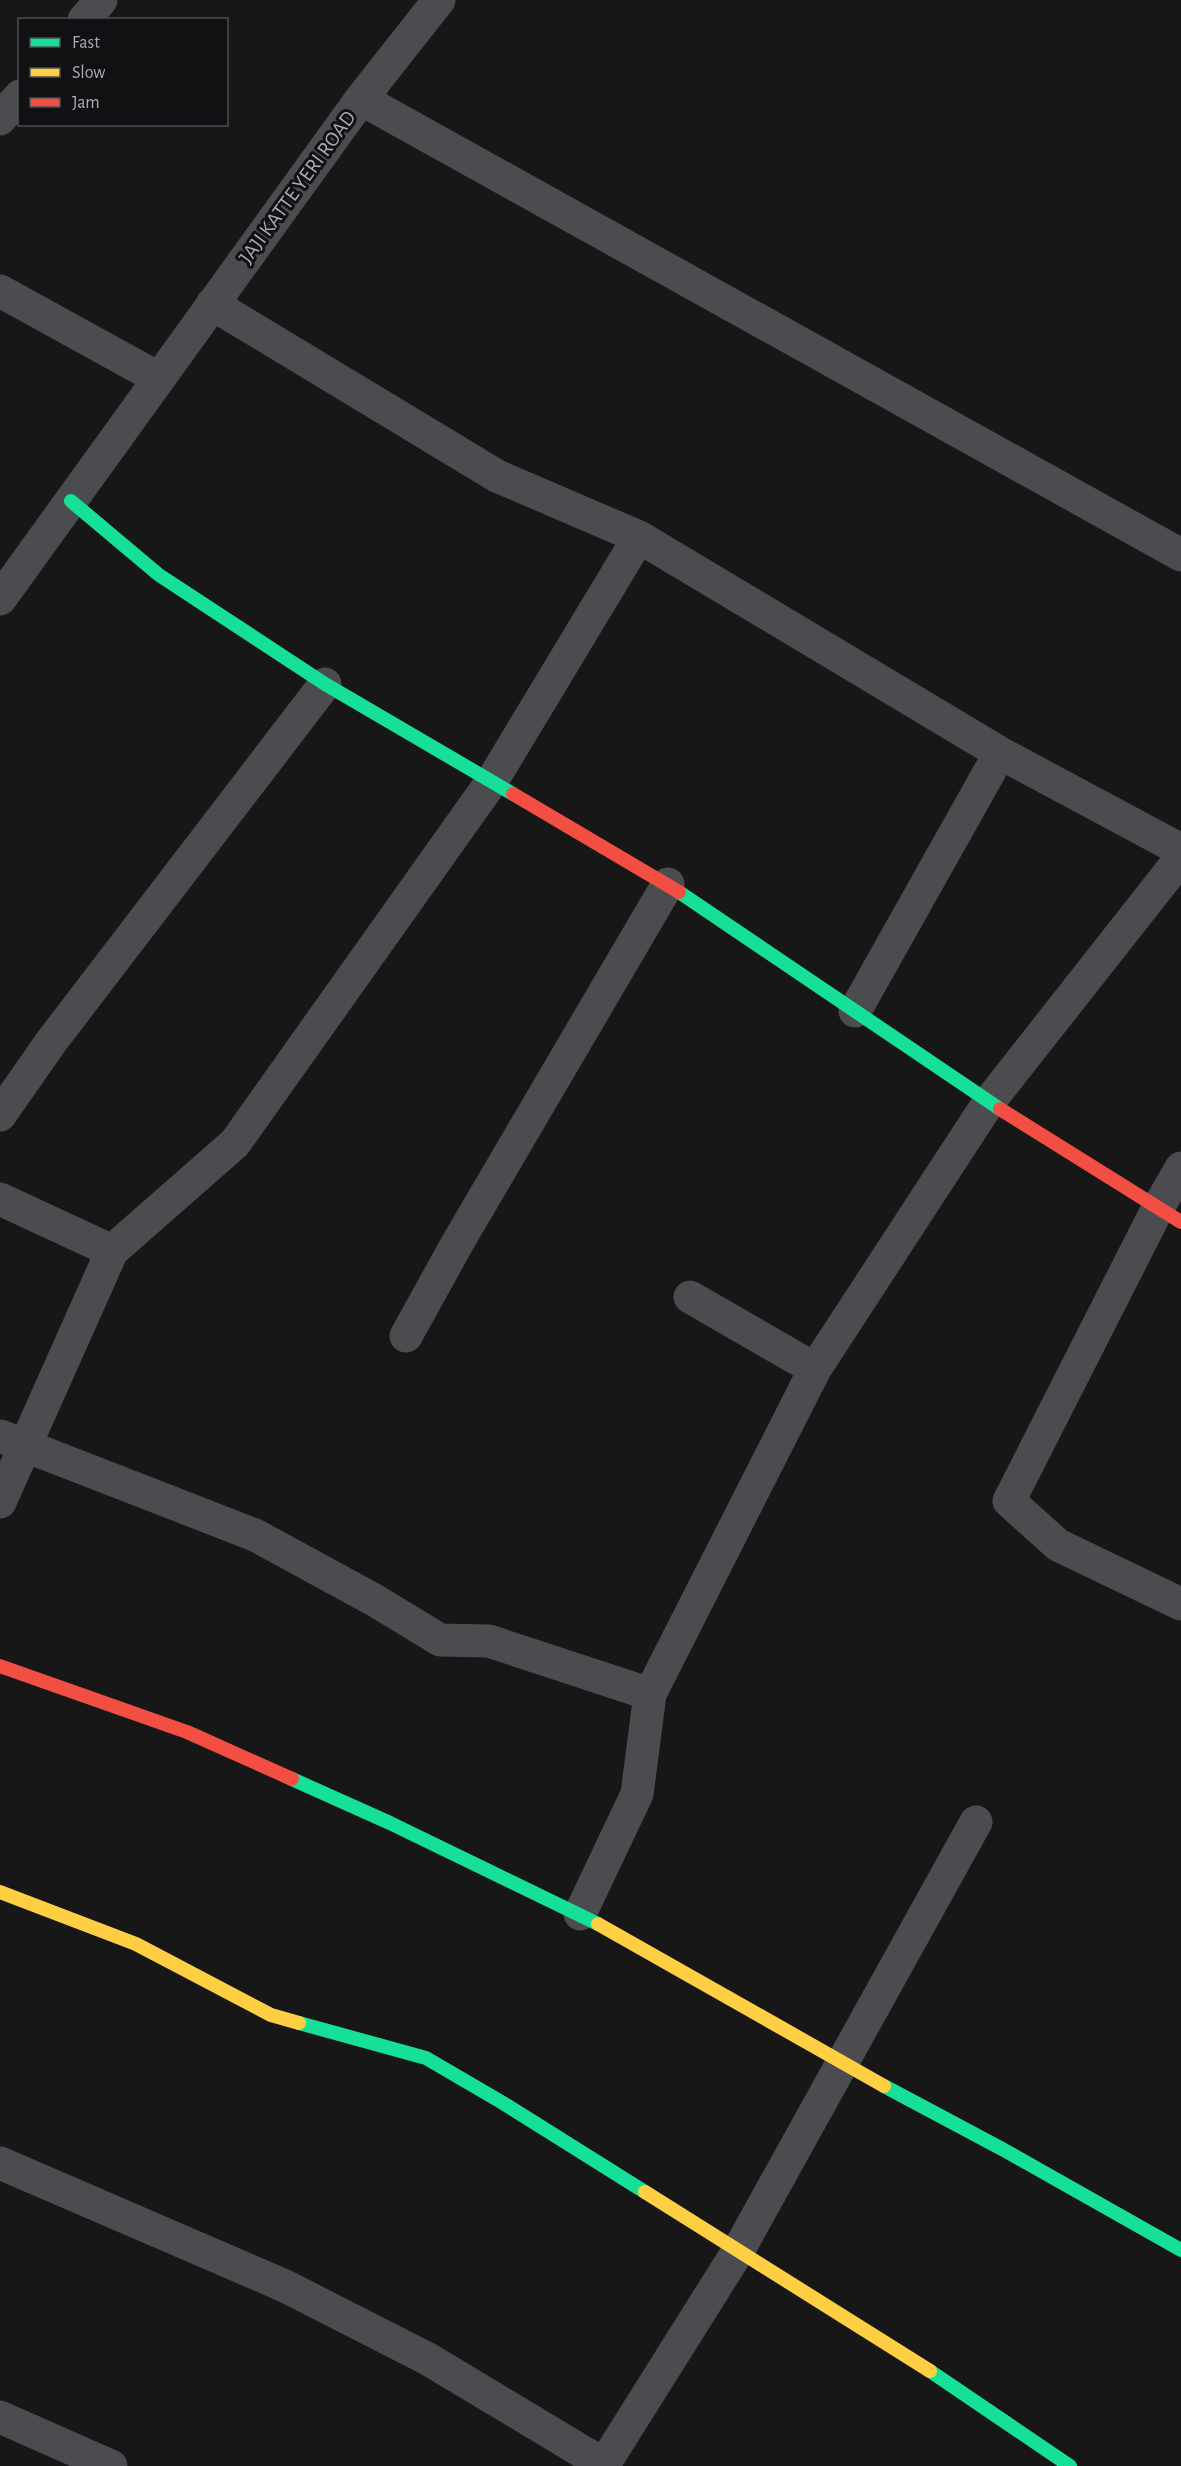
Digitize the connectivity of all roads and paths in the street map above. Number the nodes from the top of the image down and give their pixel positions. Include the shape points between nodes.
1 (100, 0) edge
2 (439, 0) edge
3 (86, 18) edge
4 (18, 98) edge
5 (362, 99) junction
6 (0, 119) edge
7 (0, 291) edge
8 (212, 304) junction
9 (158, 378) junction
10 (71, 501) junction
11 (639, 537) junction
12 (1181, 555) edge
13 (0, 599) edge
14 (325, 684) junction
15 (1000, 753) junction
16 (492, 781) junction
17 (1181, 849) edge
18 (1181, 858) edge
19 (668, 884) junction
20 (855, 1011) junction
21 (989, 1102) junction
22 (0, 1115) edge
23 (1181, 1168) edge
24 (0, 1199) edge
25 (1169, 1214) edge
26 (112, 1251) junction
27 (690, 1297) dead end
28 (406, 1336) dead end
29 (815, 1369) junction
30 (13, 1441) edge
31 (0, 1502) edge
32 (1181, 1604) edge
33 (0, 1666) edge
34 (650, 1694) junction
35 (976, 1822) dead end
36 (0, 1892) edge
37 (580, 1914) junction
38 (843, 2064) junction
39 (0, 2163) edge
40 (1181, 2250) edge
41 (738, 2251) junction
42 (0, 2417) edge
43 (111, 2466) edge
44 (605, 2466) edge
45 (1070, 2466) edge

1 - 3 street
2 - 5 street, JAJI KATTE YERI ROAD
4 - 6 street
5 - 8 street, JAJI KATTE YERI ROAD
5 - 12 street
7 - 9 street
8 - 9 street, JAJI KATTE YERI ROAD
8 - 11 street via 497,476
9 - 10 street, JAJI KATTE YERI ROAD
10 - 13 street, JAJI KATTE YERI ROAD
10 - 14 street via 159,575
11 - 15 street
11 - 16 street
14 - 16 street
14 - 22 street via 51,1041
15 - 17 street
15 - 20 street
16 - 19 street
16 - 26 street via 235,1143
18 - 21 street
19 - 20 street
19 - 28 street
20 - 21 street
21 - 25 street
21 - 29 street
23 - 25 street
24 - 26 street
25 - 32 street via 1009,1501 1058,1545
26 - 30 street
27 - 29 street
29 - 34 street
30 - 31 street
30 - 34 street via 255,1535 440,1640 489,1641
33 - 37 street via 187,1732
34 - 37 street via 637,1794
35 - 38 street
36 - 41 street via 136,1944 271,2015 426,2058
37 - 38 street
38 - 40 street
38 - 41 street
39 - 44 street via 285,2286 428,2359
41 - 44 street
41 - 45 street via 964,2393
42 - 43 street

